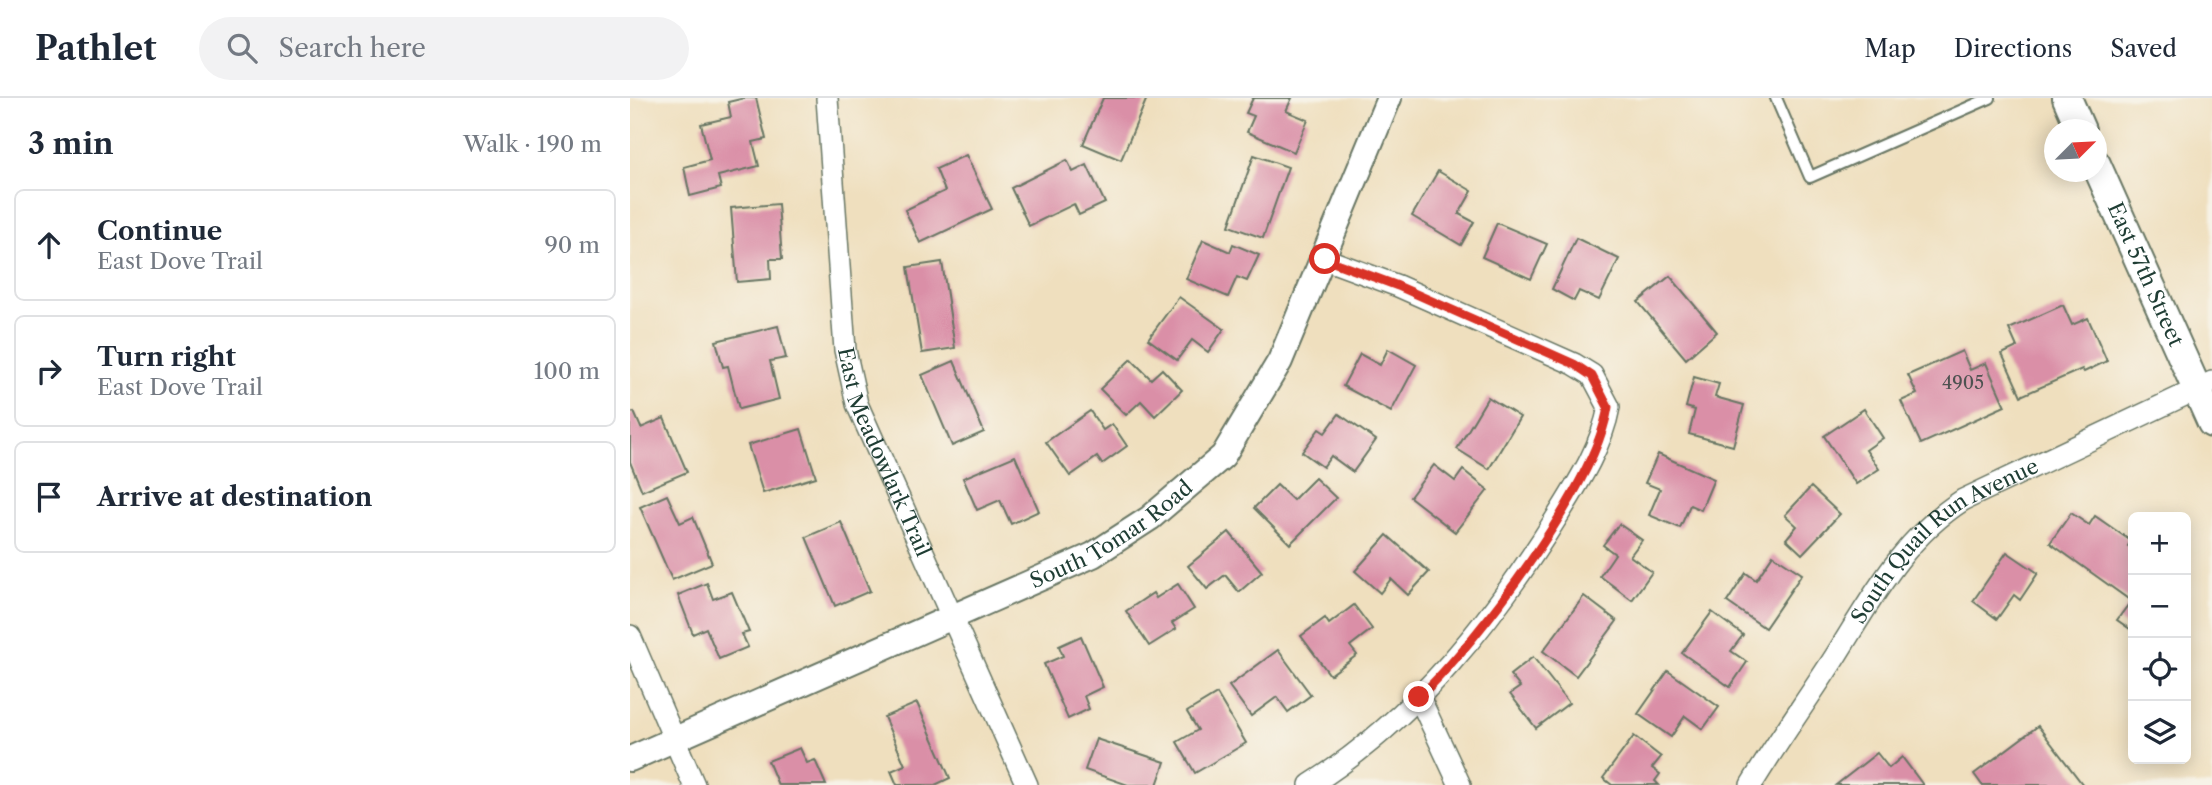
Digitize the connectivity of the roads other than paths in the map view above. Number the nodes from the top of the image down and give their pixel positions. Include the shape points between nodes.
1 (827, 98) edge
2 (1389, 98) edge
3 (1776, 98) edge
4 (1990, 98) edge
5 (2067, 98) edge
6 (2076, 119) edge
7 (2105, 182) edge
8 (1325, 259) junction
9 (2204, 386) edge
10 (2212, 423) edge
11 (953, 617) junction
12 (630, 636) edge
13 (1419, 697) junction
14 (673, 739) junction
15 (630, 759) edge
16 (694, 785) edge
17 (1027, 785) edge
18 (1310, 785) edge
19 (1460, 785) edge
20 (1751, 785) edge

1 - 11 street, East Meadowlark Trail via 845,349 857,404
2 - 8 street, South Tomar Road
3 - 4 lane via 1810,177
5 - 6 main road
7 - 9 main road, East 57th Street
8 - 11 street, South Tomar Road via 1280,361 1223,456 1150,518 1093,555
8 - 13 street via 1574,364 1592,376 1608,407 1598,443 1538,548 1489,619
9 - 10 main road, East 57th Street
9 - 20 street, South Quail Run Avenue via 1940,515 1884,578
11 - 14 street, South Tomar Road
11 - 17 street, East Meadowlark Trail
12 - 14 street
13 - 18 street
13 - 19 street
14 - 15 street, South Tomar Road
14 - 16 street

